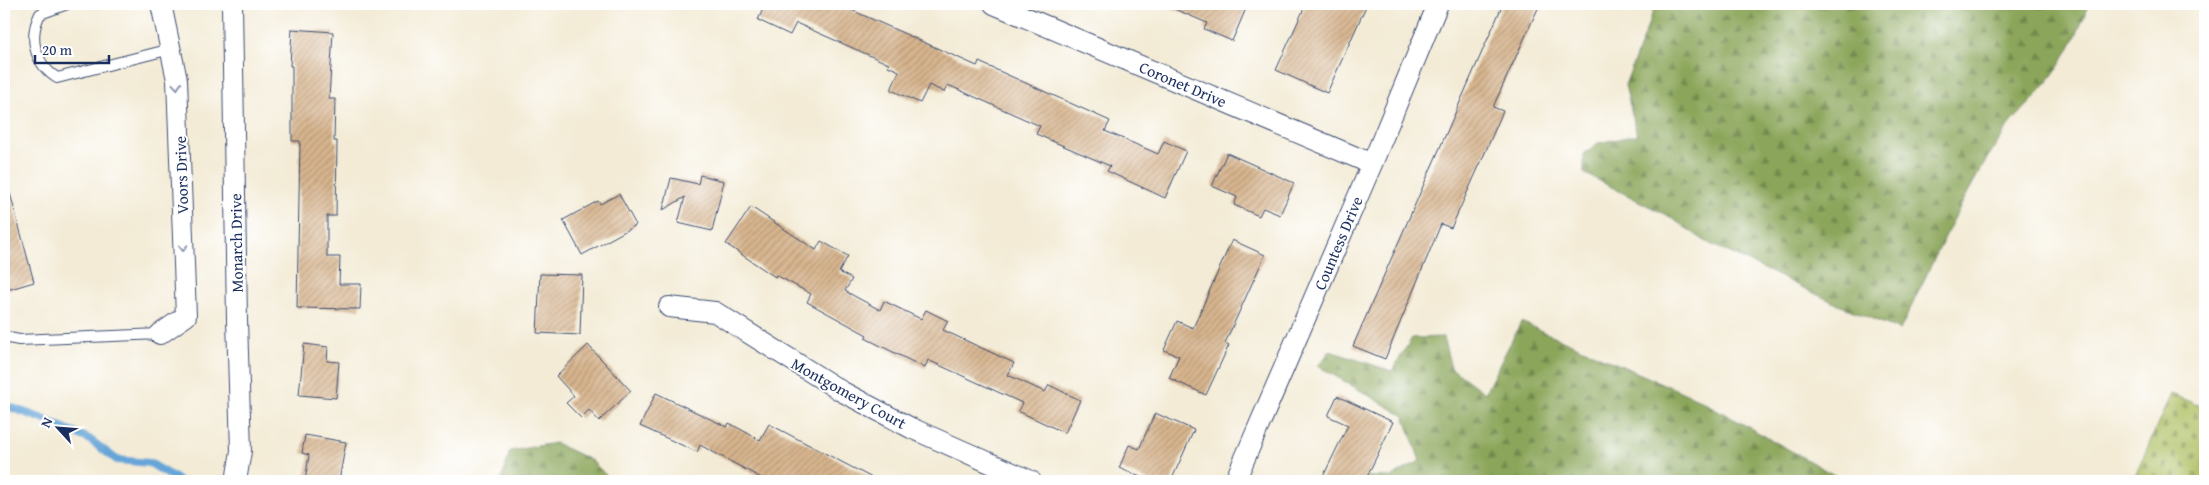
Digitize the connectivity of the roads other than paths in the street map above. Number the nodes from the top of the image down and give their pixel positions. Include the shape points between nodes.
1 (67, 4) edge
2 (161, 4) edge
3 (232, 4) edge
4 (994, 4) edge
5 (1438, 4) edge
6 (170, 49) junction
7 (1372, 164) junction
8 (670, 307) dead end
9 (160, 334) joint
10 (4, 337) edge
11 (236, 481) edge
12 (1031, 481) edge
13 (1236, 481) edge

1 - 6 lane via 46,10 35,24 35,47 45,70 57,78
2 - 6 street, Voors Drive
3 - 11 street, Monarch Drive via 242,451
4 - 7 street, Coronet Drive
5 - 7 street, Countess Drive
6 -> 9 street, Voors Drive via 177,80 186,316
7 - 13 street, Countess Drive
8 - 12 street, Montgomery Court via 715,312 840,391 911,428
9 - 10 lane via 19,340

